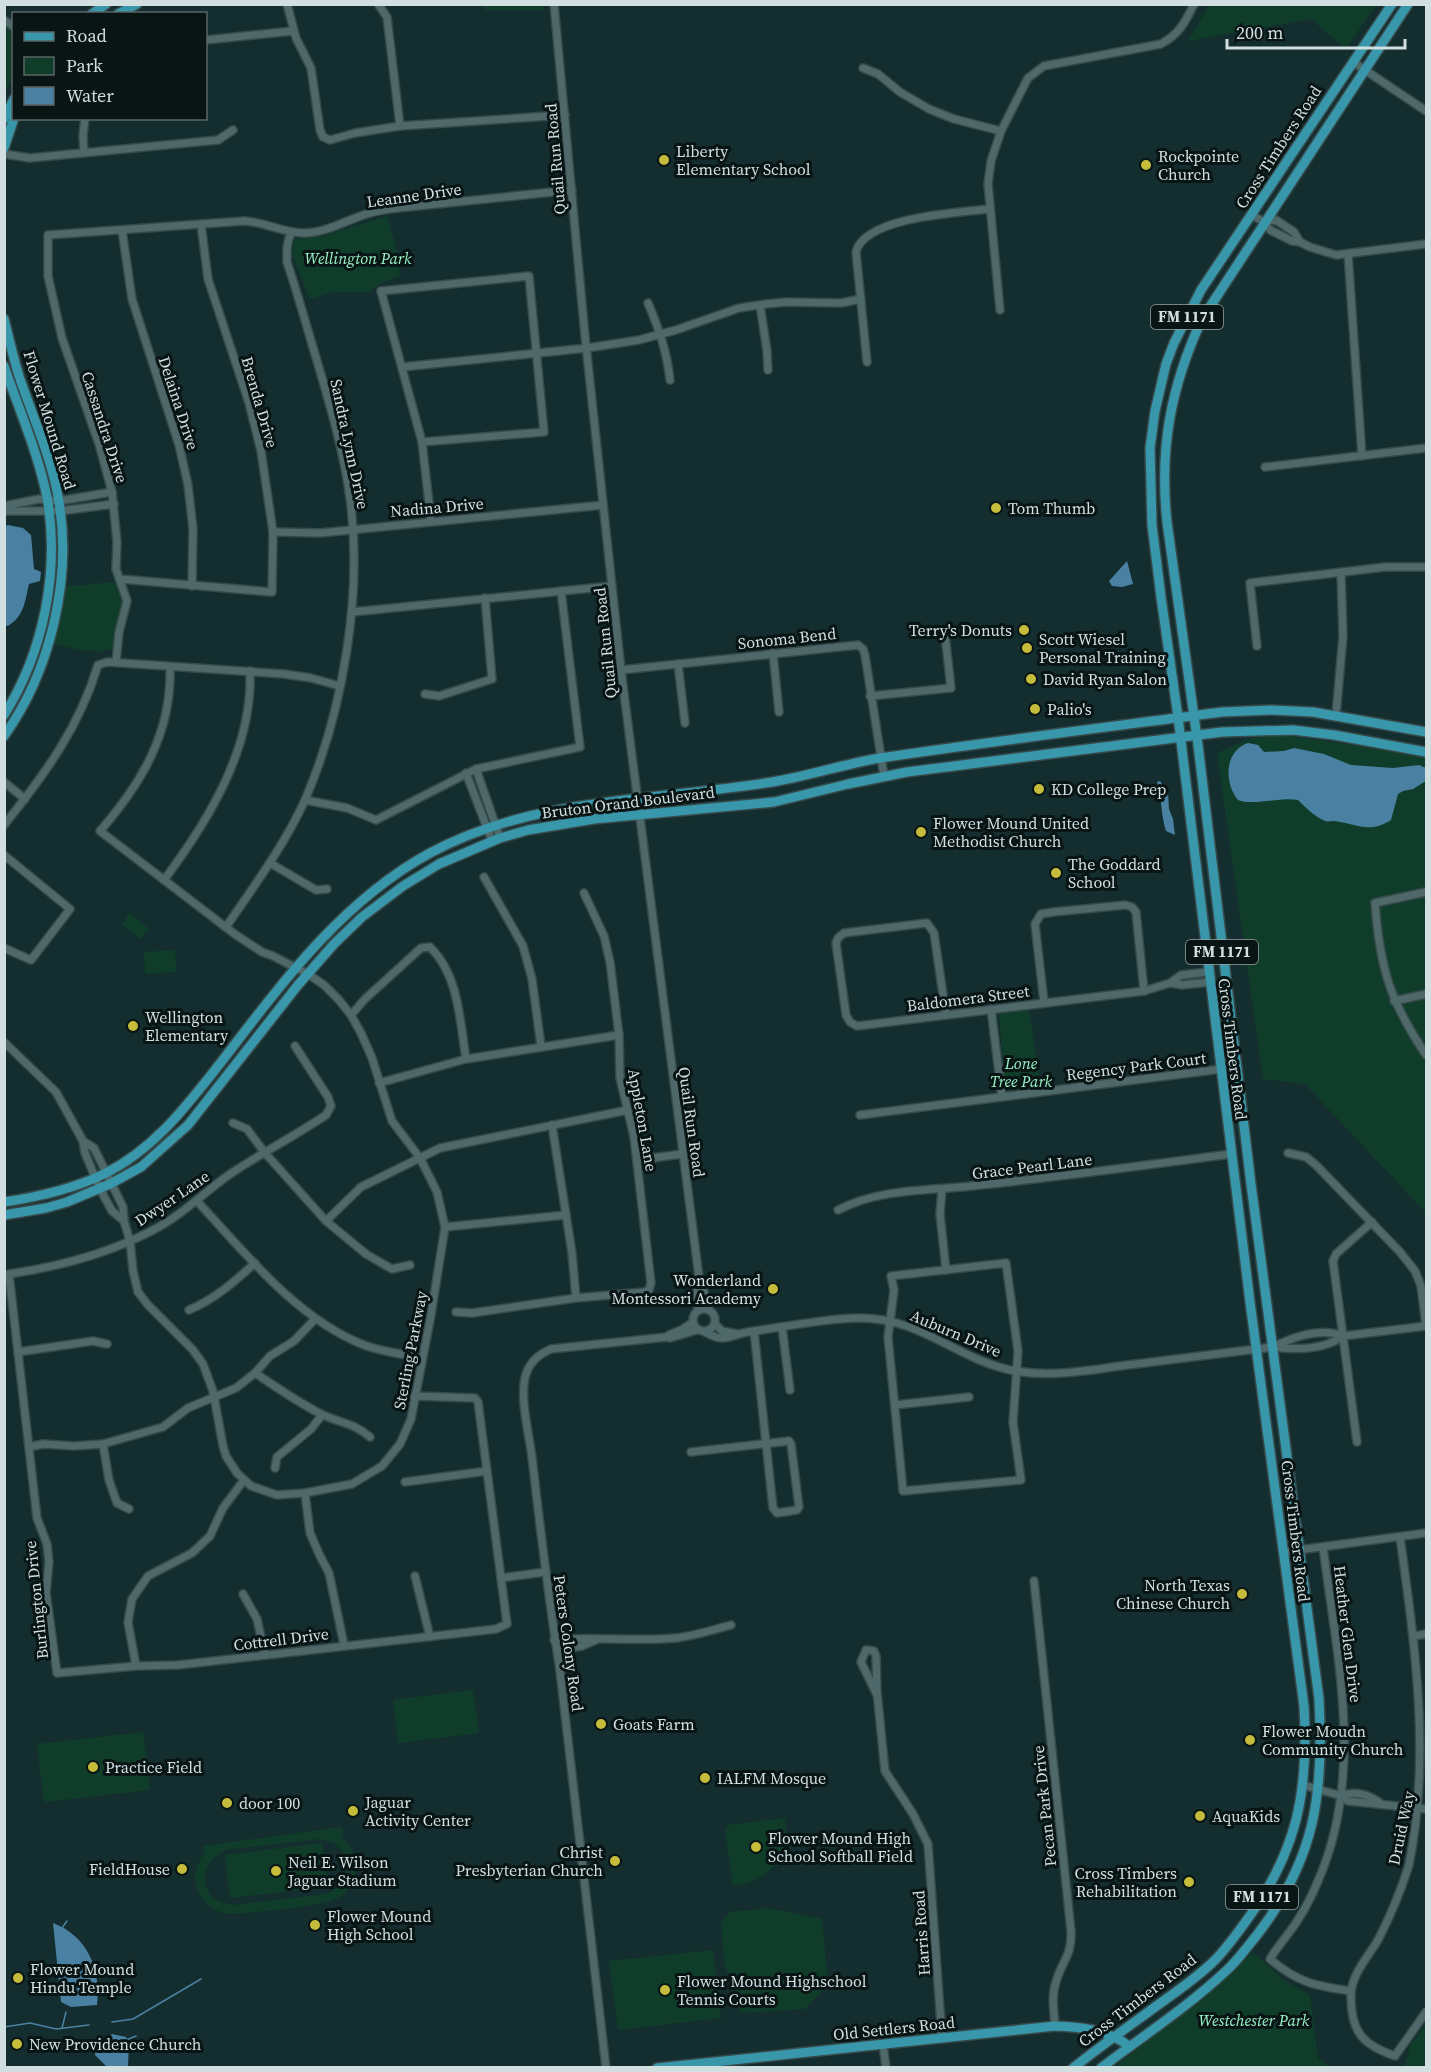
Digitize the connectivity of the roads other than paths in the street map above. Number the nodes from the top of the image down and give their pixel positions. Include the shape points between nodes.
1 (137, 4) edge
2 (287, 4) edge
3 (378, 4) edge
4 (554, 4) edge
5 (1194, 4) edge
6 (1392, 4) edge
7 (1408, 4) edge
8 (122, 12) edge
9 (293, 31) junction
10 (207, 40) edge
11 (1353, 62) junction
12 (863, 68) dead end
13 (1365, 70) junction
14 (12, 103) edge
15 (1426, 111) edge
16 (565, 115) junction
17 (4, 119) edge
18 (13, 120) edge
19 (85, 120) edge
20 (400, 126) junction
21 (233, 130) dead end
22 (1001, 131) junction
23 (4, 148) edge
24 (84, 153) junction
25 (4, 154) edge
26 (572, 190) junction
27 (990, 209) junction
28 (1252, 214) junction
29 (1264, 222) junction
30 (201, 224) junction
31 (122, 230) junction
32 (292, 232) junction
33 (48, 235) joint
34 (1300, 242) junction
35 (1426, 244) edge
36 (1348, 254) junction
37 (861, 299) junction
38 (648, 303) dead end
39 (760, 305) junction
40 (1000, 310) dead end
41 (4, 318) edge
42 (662, 334) junction
43 (587, 348) junction
44 (537, 353) junction
45 (867, 362) dead end
46 (4, 366) edge
47 (402, 367) junction
48 (768, 370) dead end
49 (670, 380) dead end
50 (422, 442) junction
51 (1426, 448) edge
52 (1362, 456) junction
53 (1265, 467) dead end
54 (1163, 489) junction
55 (1150, 490) junction
56 (112, 492) junction
57 (47, 498) junction
58 (59, 501) junction
59 (114, 504) junction
60 (603, 505) junction
61 (4, 506) edge
62 (4, 511) edge
63 (60, 511) junction
64 (48, 512) junction
65 (431, 521) junction
66 (353, 528) junction
67 (273, 532) junction
68 (1426, 567) edge
69 (1341, 572) junction
70 (120, 579) junction
71 (192, 586) junction
72 (612, 586) junction
73 (561, 591) junction
74 (485, 598) junction
75 (352, 612) junction
76 (945, 635) dead end
77 (1257, 646) dead end
78 (773, 653) junction
79 (116, 662) junction
80 (678, 664) junction
81 (170, 667) junction
82 (621, 670) junction
83 (250, 671) junction
84 (340, 686) junction
85 (425, 693) dead end
86 (870, 696) junction
87 (779, 712) dead end
88 (4, 715) edge
89 (1193, 715) junction
90 (1336, 715) junction
91 (1178, 717) junction
92 (685, 723) dead end
93 (1426, 732) edge
94 (1054, 733) junction
95 (1196, 735) junction
96 (4, 736) edge
97 (1180, 737) junction
98 (1426, 752) edge
99 (1057, 753) junction
100 (880, 758) junction
101 (476, 769) junction
102 (466, 773) junction
103 (884, 776) junction
104 (4, 782) edge
105 (25, 799) junction
106 (637, 799) junction
107 (304, 800) junction
108 (639, 815) junction
109 (4, 825) edge
110 (491, 827) junction
111 (496, 839) junction
112 (4, 855) edge
113 (270, 863) junction
114 (484, 877) dead end
115 (164, 880) junction
116 (327, 889) dead end
117 (1426, 892) edge
118 (584, 893) dead end
119 (226, 927) junction
120 (4, 948) edge
121 (295, 969) junction
122 (308, 974) junction
123 (1209, 977) junction
124 (1144, 991) junction
125 (1426, 994) edge
126 (1394, 1001) junction
127 (1044, 1002) junction
128 (991, 1009) junction
129 (351, 1015) junction
130 (946, 1015) junction
131 (619, 1035) junction
132 (4, 1042) edge
133 (296, 1046) dead end
134 (541, 1046) junction
135 (1426, 1056) edge
136 (466, 1059) junction
137 (1236, 1067) junction
138 (1220, 1069) junction
139 (379, 1083) junction
140 (1002, 1097) junction
141 (628, 1110) junction
142 (860, 1115) dead end
143 (233, 1123) dead end
144 (552, 1125) junction
145 (83, 1141) junction
146 (264, 1153) junction
147 (1288, 1153) dead end
148 (682, 1154) junction
149 (1231, 1154) junction
150 (420, 1158) junction
151 (637, 1160) junction
152 (105, 1174) junction
153 (95, 1178) junction
154 (110, 1184) junction
155 (100, 1189) junction
156 (942, 1190) junction
157 (197, 1201) junction
158 (4, 1202) edge
159 (838, 1210) dead end
160 (4, 1215) edge
161 (566, 1215) junction
162 (124, 1221) junction
163 (326, 1221) junction
164 (1372, 1222) junction
165 (445, 1227) junction
166 (130, 1241) junction
167 (255, 1263) junction
168 (410, 1265) dead end
169 (946, 1270) junction
170 (9, 1274) joint
171 (699, 1277) junction
172 (576, 1298) junction
173 (189, 1310) dead end
174 (699, 1310) junction
175 (709, 1310) junction
176 (456, 1312) dead end
177 (315, 1319) junction
178 (890, 1321) junction
179 (692, 1323) junction
180 (715, 1324) junction
181 (1426, 1325) edge
182 (782, 1327) junction
183 (697, 1330) junction
184 (754, 1331) junction
185 (705, 1332) junction
186 (737, 1334) junction
187 (1343, 1336) junction
188 (667, 1337) junction
189 (107, 1344) dead end
190 (1273, 1347) junction
191 (1257, 1349) junction
192 (18, 1352) junction
193 (422, 1358) junction
194 (1017, 1371) junction
195 (255, 1373) junction
196 (789, 1390) dead end
197 (214, 1395) junction
198 (414, 1396) junction
199 (969, 1397) dead end
200 (895, 1405) junction
201 (322, 1415) junction
202 (370, 1437) dead end
203 (765, 1442) junction
204 (1357, 1442) dead end
205 (103, 1444) junction
206 (29, 1447) junction
207 (691, 1452) dead end
208 (275, 1468) dead end
209 (487, 1471) junction
210 (244, 1480) junction
211 (405, 1482) dead end
212 (305, 1493) junction
213 (129, 1509) dead end
214 (1426, 1533) edge
215 (1400, 1537) junction
216 (1323, 1547) junction
217 (1298, 1550) junction
218 (1283, 1552) junction
219 (545, 1572) junction
220 (415, 1576) dead end
221 (501, 1578) junction
222 (1034, 1581) dead end
223 (243, 1594) dead end
224 (731, 1625) dead end
225 (1426, 1635) edge
226 (430, 1636) junction
227 (1414, 1636) junction
228 (554, 1640) junction
229 (596, 1640) junction
230 (344, 1645) junction
231 (557, 1650) junction
232 (265, 1655) junction
233 (136, 1666) junction
234 (57, 1673) joint
235 (877, 1695) junction
236 (1303, 1785) junction
237 (1318, 1789) junction
238 (1342, 1796) junction
239 (1424, 1809) edge
240 (1351, 1991) junction
241 (1426, 2012) edge
242 (1055, 2026) junction
243 (1116, 2036) junction
244 (942, 2038) junction
245 (883, 2044) junction
246 (1129, 2046) junction
247 (606, 2067) edge
248 (657, 2067) edge
249 (886, 2067) edge
250 (1074, 2067) edge
251 (1101, 2067) edge

1 - 8 main road
2 - 9 street
3 - 20 street via 387,17
4 - 16 street, Quail Run Road
5 - 22 street via 1184,26 1161,44 1044,66 1028,78
6 - 11 main road, Cross Timbers Road / FM 1171
7 - 13 main road, Cross Timbers Road / FM 1171
9 - 10 street
9 - 20 street via 311,68 323,137 330,140
11 - 13 street
11 - 28 main road, Cross Timbers Road / FM 1171
12 - 22 street via 929,109
13 - 15 street
13 - 29 main road, Cross Timbers Road / FM 1171
14 - 17 main road
16 - 20 street
16 - 26 street, Quail Run Road
18 - 23 main road
19 - 24 street
21 - 24 street via 218,140
22 - 27 street via 991,161
24 - 25 street via 30,158
26 - 32 street, Leanne Drive via 398,208 370,213 322,231
26 - 43 street, Quail Run Road
27 - 37 street via 918,218 866,237 856,252
27 - 40 street
28 - 29 street
28 - 55 main road, Cross Timbers Road / FM 1171 via 1201,290 1166,364 1151,441
29 - 34 street via 1270,230
29 - 34 street via 1276,220 1294,231
29 - 54 main road, Cross Timbers Road / FM 1171 via 1215,295 1189,346 1168,417
30 - 31 street, Leanne Drive
30 - 32 street, Leanne Drive via 260,222
30 - 67 street, Brenda Drive via 208,279 261,451
31 - 33 street, Leanne Drive
31 - 71 street, Delaina Drive via 132,299 188,485 193,529
32 - 66 street, Sandra Lynn Drive via 287,262 329,400
33 - 56 street, Cassandra Drive via 48,276 62,338 102,451
34 - 36 street via 1336,255
35 - 36 street
36 - 52 street
37 - 39 street
37 - 45 street
38 - 42 street
39 - 42 street via 739,308
39 - 48 street
41 - 58 main road, Flower Mound Road
42 - 43 street
42 - 49 street
43 - 44 street
43 - 60 street, Quail Run Road
44 - 47 street
44 - 47 street via 529,276 381,291
44 - 50 street via 544,432
46 - 57 main road, Flower Mound Road
47 - 50 street
50 - 65 street
51 - 52 street
52 - 53 street
54 - 55 main road
54 - 89 main road, Cross Timbers Road / FM 1171
55 - 91 main road, Cross Timbers Road / FM 1171
56 - 58 street
56 - 59 street, Cassandra Drive
57 - 58 street
57 - 61 street
57 - 64 main road, Flower Mound Road
58 - 63 main road, Flower Mound Road
59 - 63 street
59 - 70 street, Cassandra Drive via 116,569
60 - 65 street, Nadina Drive
60 - 72 street, Quail Run Road
62 - 64 street
63 - 64 street
63 - 96 main road, Flower Mound Road via 62,569 49,641 31,694
64 - 88 main road, Flower Mound Road via 51,555 41,627 26,672
65 - 66 street, Nadina Drive
66 - 67 street, Nadina Drive via 320,533
66 - 75 street, Sandra Lynn Drive
67 - 71 street, Brenda Drive via 272,591
68 - 69 street
69 - 77 street via 1250,583
69 - 90 street via 1343,619
70 - 71 street
70 - 79 street, Cassandra Drive via 127,601
72 - 73 street
72 - 82 street, Quail Run Road
73 - 74 street
73 - 101 street via 580,747
74 - 75 street
74 - 85 street via 492,679 439,696
75 - 84 street, Sandra Lynn Drive
76 - 86 street via 951,688
78 - 80 street, Sonoma Bend
78 - 86 street, Sonoma Bend via 858,645 865,652
78 - 87 street
79 - 81 street
79 - 105 street via 98,665 91,690 63,746
80 - 82 street, Sonoma Bend
80 - 92 street
81 - 83 street
81 - 115 street, Sterling Parkway via 169,703 156,746 127,799 100,831
82 - 106 street, Quail Run Road
83 - 84 street via 311,678
83 - 115 street via 247,715 226,780
84 - 107 street, Sandra Lynn Drive via 336,710
86 - 100 street, Sonoma Bend
89 - 90 main road, Bruton Orand Boulevard via 1271,710
89 - 91 main road, Bruton Orand Boulevard
89 - 95 main road, Cross Timbers Road / FM 1171
90 - 93 main road, Bruton Orand Boulevard
91 - 94 main road, Bruton Orand Boulevard
91 - 97 main road, Cross Timbers Road / FM 1171
94 - 99 main road
94 - 100 main road, Bruton Orand Boulevard
95 - 97 main road, Bruton Orand Boulevard
95 - 98 main road, Bruton Orand Boulevard via 1293,730
95 - 137 main road, Cross Timbers Road / FM 1171
97 - 99 main road, Bruton Orand Boulevard
97 - 123 main road, Cross Timbers Road / FM 1171
99 - 103 main road, Bruton Orand Boulevard
100 - 103 street, Sonoma Bend
100 - 106 main road, Bruton Orand Boulevard via 770,782
101 - 102 street
101 - 110 street
102 - 107 street via 376,820 359,811
102 - 110 street
103 - 108 main road, Bruton Orand Boulevard via 774,802
104 - 105 street
105 - 109 street
106 - 108 street, Quail Run Road
106 - 110 main road, Bruton Orand Boulevard via 544,811
107 - 113 street, Sandra Lynn Drive
108 - 111 main road, Bruton Orand Boulevard via 558,824
108 - 148 street, Quail Run Road
110 - 111 street
110 - 121 main road, Bruton Orand Boulevard via 429,854 375,890 340,920
111 - 122 main road, Bruton Orand Boulevard via 439,864 403,886 362,917
112 - 120 street via 70,909 31,960
113 - 116 street via 316,890
113 - 119 street, Sandra Lynn Drive
114 - 134 street via 523,946 532,979
115 - 119 street, Sterling Parkway
117 - 126 street via 1375,903 1382,962
118 - 131 street, Appleton Lane via 604,936
119 - 121 street, Sterling Parkway via 253,947
121 - 122 street, Sterling Parkway
121 - 152 main road, Bruton Orand Boulevard via 178,1117 133,1156
122 - 129 street, Sterling Parkway via 324,985
122 - 154 main road, Bruton Orand Boulevard via 188,1125 141,1167
123 - 124 street, Baldomera Street via 1181,975
123 - 138 main road, Cross Timbers Road / FM 1171
124 - 127 street, Baldomera Street
124 - 127 street via 1136,912 1132,907 1053,912 1041,914 1035,924
125 - 126 street
126 - 135 street
127 - 128 street, Baldomera Street
128 - 130 street, Baldomera Street
128 - 140 street
129 - 136 street via 421,948 430,947 456,997
129 - 139 street, Sterling Parkway via 372,1058
130 - 130 street, Baldomera Street via 857,1026 850,1022 838,938 844,933 927,923 934,933
131 - 134 street
131 - 141 street, Appleton Lane via 620,1078
132 - 145 street via 56,1092
133 - 146 street, Dwyer Lane via 331,1106 326,1115
134 - 136 street
136 - 139 street
137 - 138 street, Regency Park Court
137 - 190 main road, Cross Timbers Road / FM 1171
138 - 140 street, Regency Park Court
138 - 149 main road, Cross Timbers Road / FM 1171
139 - 150 street, Sterling Parkway via 392,1121
140 - 142 street, Regency Park Court
141 - 144 street
141 - 151 street, Appleton Lane
143 - 146 street via 247,1129
144 - 150 street via 440,1148
144 - 161 street
145 - 152 street, Sterling Parkway via 94,1148
145 - 153 street, Sterling Parkway
146 - 157 street, Dwyer Lane
146 - 163 street
147 - 164 street via 1306,1156
148 - 151 street
148 - 171 street, Quail Run Road
149 - 156 street, Grace Pearl Lane
149 - 191 main road, Cross Timbers Road / FM 1171
150 - 163 street via 361,1186
150 - 165 street, Sterling Parkway via 437,1192
151 - 172 street, Appleton Lane via 649,1290
152 - 153 main road, Bruton Orand Boulevard
152 - 154 street, Sterling Parkway
153 - 155 street, Sterling Parkway
153 - 158 main road, Bruton Orand Boulevard via 58,1191
154 - 155 main road, Bruton Orand Boulevard
154 - 162 street, Sterling Parkway via 123,1207
155 - 160 main road, Bruton Orand Boulevard via 46,1208
155 - 162 street, Sterling Parkway via 112,1211
156 - 159 street, Grace Pearl Lane via 903,1191
156 - 169 street via 940,1214
157 - 166 street, Dwyer Lane
157 - 167 street
161 - 165 street
161 - 172 street
162 - 166 street, Sterling Parkway
163 - 168 street via 366,1254 392,1269
164 - 181 street via 1415,1271
164 - 187 street via 1333,1261
165 - 193 street, Sterling Parkway
166 - 170 street, Dwyer Lane via 60,1265
166 - 197 street, Sterling Parkway via 138,1292 193,1350 203,1364
167 - 173 street via 230,1286
167 - 177 street
169 - 178 street via 891,1276 894,1290
169 - 194 street via 1006,1263 1018,1351
170 - 192 street, Burlington Drive
171 - 174 street, Quail Run Road
171 - 175 street, Quail Run Road
172 - 176 street
174 - 175 street
174 - 179 street
175 - 180 street
177 - 193 street via 364,1346
177 - 195 street
178 - 182 street, Auburn Drive via 854,1318
178 - 194 street, Auburn Drive
178 - 200 street
179 - 183 street
179 - 188 street, Peters Colony Road
180 - 185 street
180 - 186 street via 722,1331
181 - 187 street, Auburn Drive
182 - 184 street, Auburn Drive
182 - 196 street
183 - 185 street
183 - 188 street, Peters Colony Road
184 - 186 street, Auburn Drive
184 - 203 street
185 - 186 street, Auburn Drive via 723,1338
187 - 190 street, Auburn Drive via 1333,1344
187 - 190 street, Auburn Drive via 1332,1332 1290,1338
187 - 204 street
188 - 219 street, Peters Colony Road via 557,1348 540,1355 529,1367 525,1380 526,1408
189 - 192 street via 93,1341
190 - 191 street, Auburn Drive
190 - 217 main road, Cross Timbers Road / FM 1171
191 - 194 street, Auburn Drive via 1064,1372
191 - 218 main road, Cross Timbers Road / FM 1171
192 - 206 street, Burlington Drive
193 - 198 street, Sterling Parkway
194 - 200 street via 1013,1422 1021,1480 903,1491
195 - 197 street via 236,1388
195 - 201 street
197 - 205 street via 188,1407 163,1427
197 - 210 street, Sterling Parkway via 226,1456
198 - 209 street via 474,1398 478,1402
198 - 212 street, Sterling Parkway via 411,1419 400,1444 382,1466 352,1484
199 - 200 street
201 - 202 street via 358,1427
201 - 208 street via 311,1430 277,1457
203 - 203 street via 773,1508 777,1513 797,1510 791,1444
203 - 207 street
205 - 206 street
205 - 213 street via 117,1503
206 - 234 street, Burlington Drive via 37,1518 47,1544 46,1593
209 - 211 street
209 - 221 street
210 - 212 street, Sterling Parkway via 277,1494
210 - 233 street via 223,1508 210,1536 192,1553 148,1576 132,1599 128,1622
212 - 230 street via 310,1533 329,1573
214 - 215 street
215 - 216 street
215 - 227 street, Druid Way
216 - 217 street
216 - 238 street, Heather Glen Drive via 1345,1721
217 - 218 street
217 - 237 main road, Cross Timbers Road / FM 1171 via 1319,1699
218 - 236 main road, Cross Timbers Road / FM 1171 via 1304,1706
219 - 221 street
219 - 228 street, Peters Colony Road
220 - 226 street
221 - 226 street, Cottrell Drive via 507,1624 496,1629
222 - 242 street, Pecan Park Drive via 1071,1931 1069,1955 1054,1988
223 - 232 street via 257,1618
224 - 229 street via 679,1638
225 - 227 street
226 - 230 street, Cottrell Drive
227 - 239 street, Druid Way via 1425,1723
228 - 229 street
228 - 231 street, Peters Colony Road
229 - 231 street
230 - 232 street, Cottrell Drive
231 - 247 street, Peters Colony Road
232 - 233 street, Cottrell Drive
233 - 234 street, Cottrell Drive
235 - 235 street, Harris Road via 861,1662 866,1650 874,1651 876,1656
235 - 244 street, Harris Road via 885,1771 928,1844
236 - 237 street
236 - 243 main road, Cross Timbers Road / FM 1171 via 1298,1819 1284,1859 1247,1920 1216,1959
237 - 238 street
237 - 246 main road, Cross Timbers Road / FM 1171 via 1314,1819 1300,1864 1269,1919 1229,1968 1206,1989
238 - 239 street via 1348,1801
238 - 240 street, Heather Glen Drive via 1335,1833 1318,1881 1299,1918 1270,1959 1300,1979
239 - 240 street, Druid Way via 1392,1910
240 - 241 street, Druid Way via 1353,2020 1361,2038 1395,2056
242 - 243 main road, Old Settlers Road via 1077,2026
242 - 244 main road, Old Settlers Road
243 - 246 main road, Old Settlers Road
243 - 250 main road, Cross Timbers Road / FM 1171
244 - 245 main road, Old Settlers Road
245 - 248 main road, Old Settlers Road
245 - 249 street
246 - 251 main road, Cross Timbers Road / FM 1171

